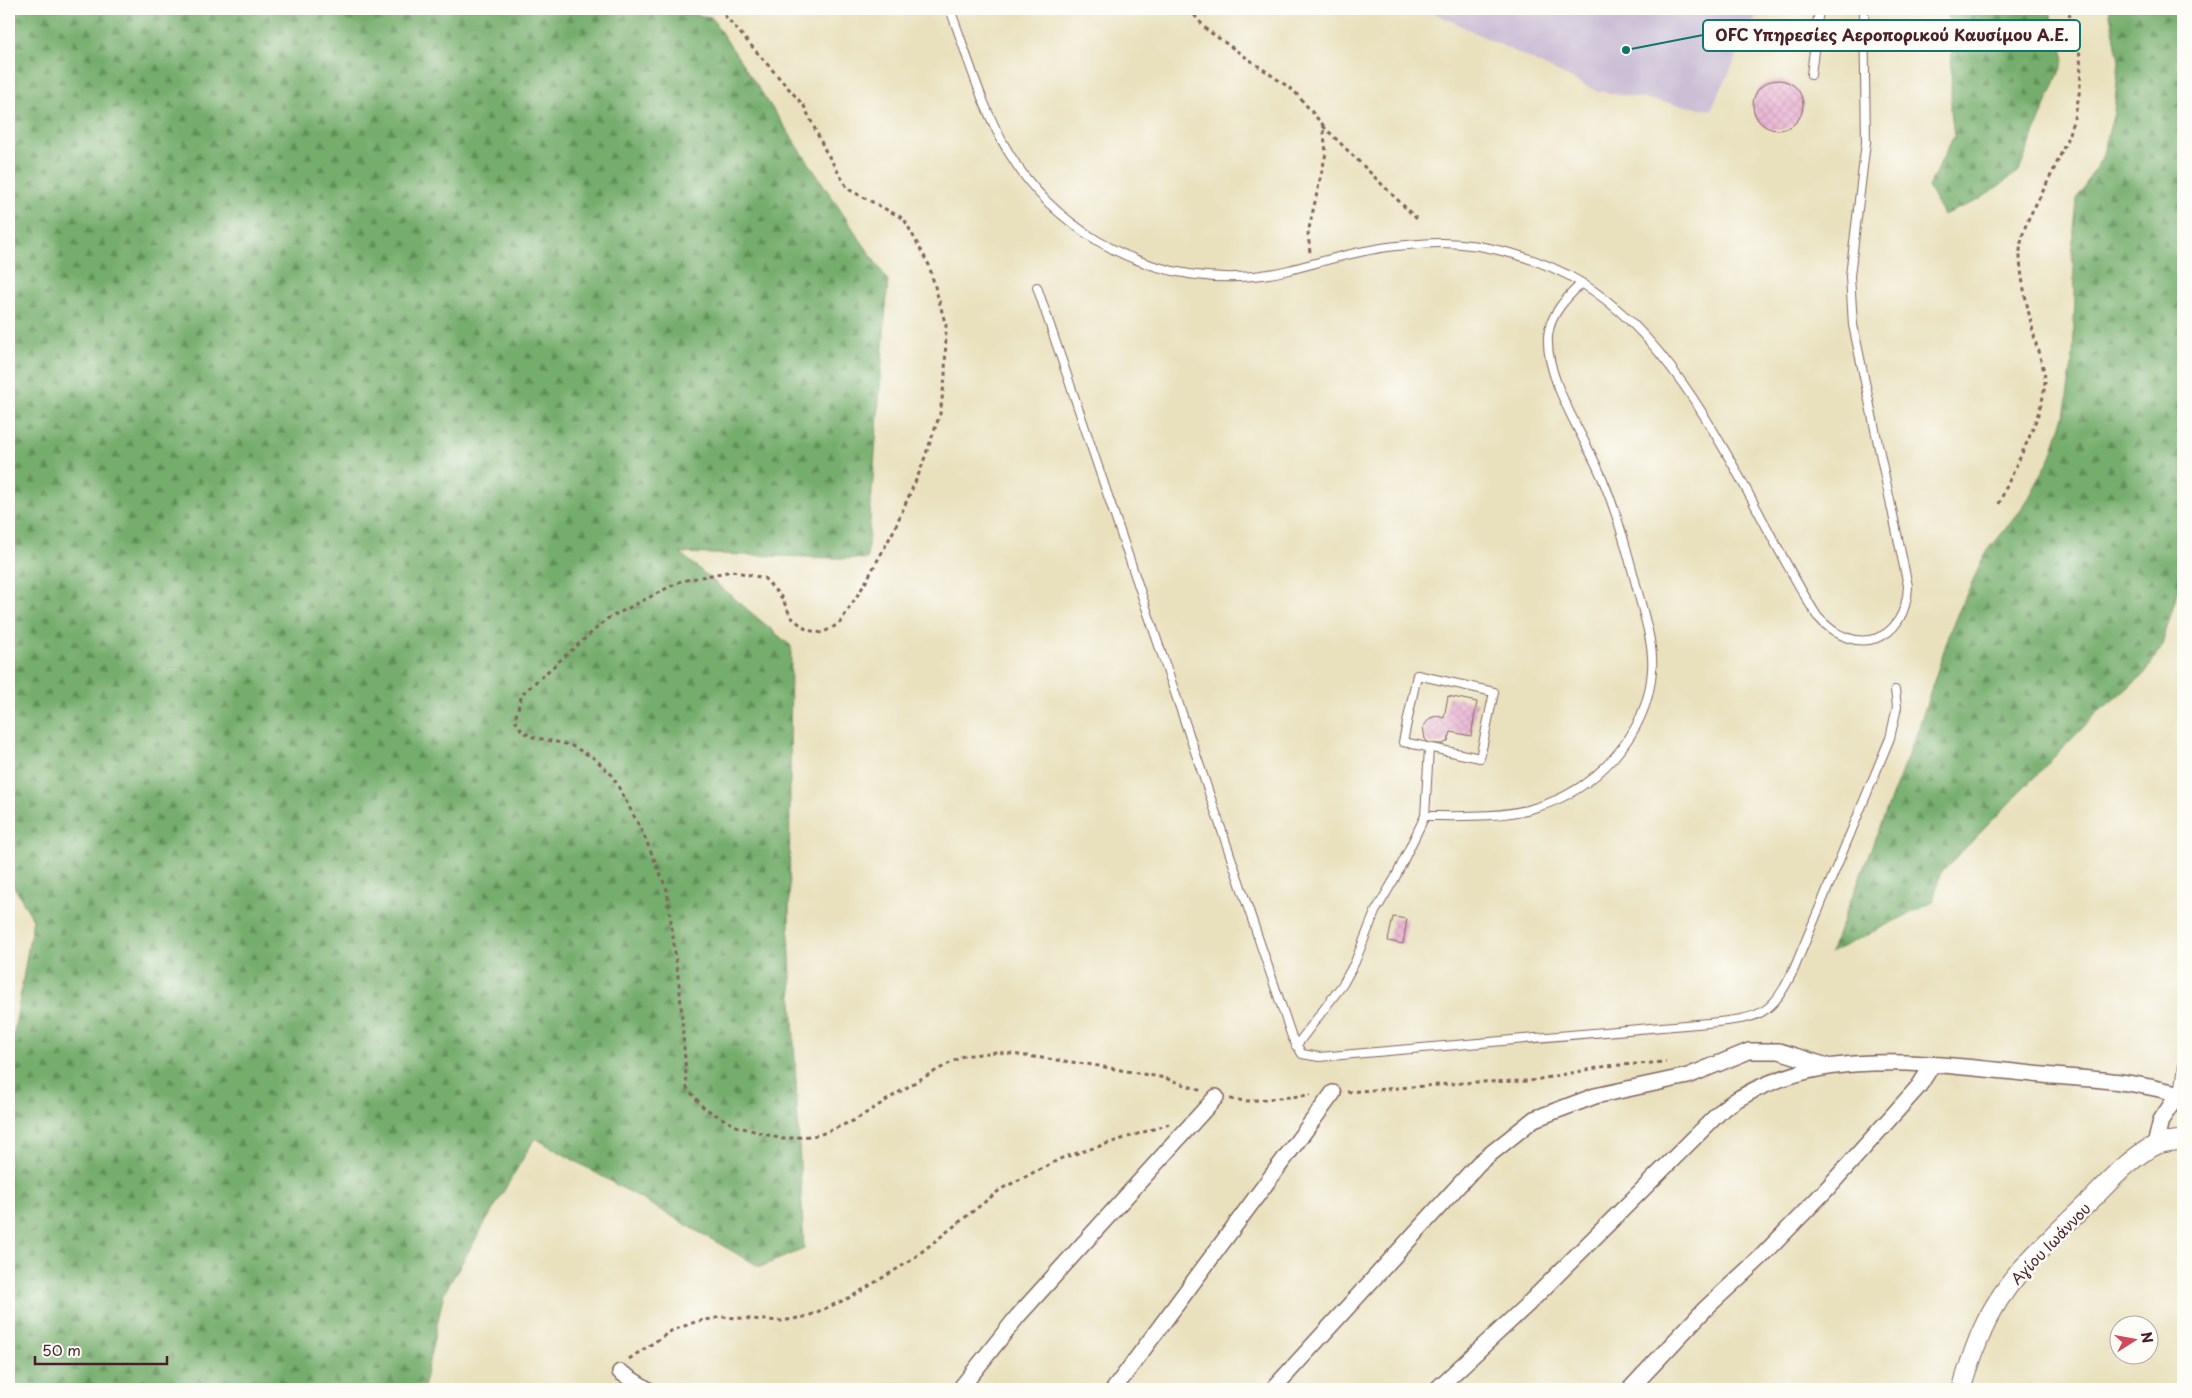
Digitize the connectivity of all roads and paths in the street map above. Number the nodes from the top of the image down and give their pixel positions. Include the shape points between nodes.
1 (719, 9) edge
2 (950, 9) edge
3 (1189, 9) edge
4 (1819, 9) edge
5 (1864, 9) edge
6 (2067, 9) edge
7 (1812, 75) dead end
8 (1323, 125) junction
9 (1419, 221) dead end
10 (1312, 264) junction
11 (1582, 283) junction
12 (1036, 287) dead end
13 (1998, 504) dead end
14 (1895, 690) dead end
15 (1429, 748) junction
16 (1425, 816) junction
17 (1296, 1046) junction
18 (1933, 1064) junction
19 (1827, 1066) junction
20 (2183, 1066) edge
21 (1333, 1093) dead end
22 (2181, 1094) edge
23 (1216, 1097) joint
24 (2183, 1140) edge
25 (2155, 1145) junction
26 (620, 1372) dead end
27 (647, 1389) edge
28 (960, 1389) edge
29 (1114, 1389) edge
30 (1274, 1389) edge
31 (1437, 1389) edge
32 (1630, 1389) edge
33 (1962, 1389) edge

1 - 23 path via 804,106 848,189 904,219 929,265 946,326 940,414 920,471 893,532 839,624 822,633 807,630 791,617 782,598 764,578 732,571 680,581 606,618 522,694 515,720 522,731 533,737 570,745 594,758 612,776 643,833 667,890 680,992 687,1088 704,1108 736,1126 782,1139 819,1135 855,1120 963,1056 997,1052 1165,1078
2 - 10 lane via 995,127 1009,153 1045,200 1078,229 1148,265 1200,276 1252,276
3 - 8 path via 1207,30 1294,91
4 - 7 lane
5 - 11 lane via 1866,142 1852,254 1850,300 1908,586 1905,610 1892,630 1882,637 1864,641 1845,637 1825,626 1679,377 1640,331
6 - 13 path via 2082,62 2080,94 2070,135 2024,225 2020,252 2029,317 2045,379 2042,407
8 - 9 path
8 - 10 path via 1326,153 1308,233
10 - 11 lane via 1385,247 1443,243 1500,250 1561,271
11 - 16 lane via 1568,296 1551,322 1548,336 1550,360 1562,395 1604,482 1624,539 1651,654 1652,675 1647,698 1616,756 1569,794 1520,812
12 - 17 lane
14 - 17 lane via 1898,707 1886,747 1794,970 1777,1000 1766,1010 1743,1019 1708,1023 1319,1057 1302,1054
15 - 15 lane via 1480,758 1494,692 1417,675 1403,742
15 - 16 lane
16 - 17 lane via 1396,878 1375,912 1343,984
18 - 19 street
18 - 22 street via 2114,1081
18 - 32 street via 1919,1086 1824,1192 1706,1308
19 - 30 street via 1779,1051 1749,1051 1688,1076 1595,1096 1534,1119 1479,1162
19 - 31 street via 1747,1092 1724,1108 1528,1304
20 - 22 lane
21 - 29 street
22 - 25 street via 2161,1120
23 - 28 street via 1017,1317
24 - 25 street, Αγίου Ιωάννου
25 - 33 street, Αγίου Ιωάννου via 2113,1178 2009,1286 1992,1310 1978,1339
26 - 27 street

